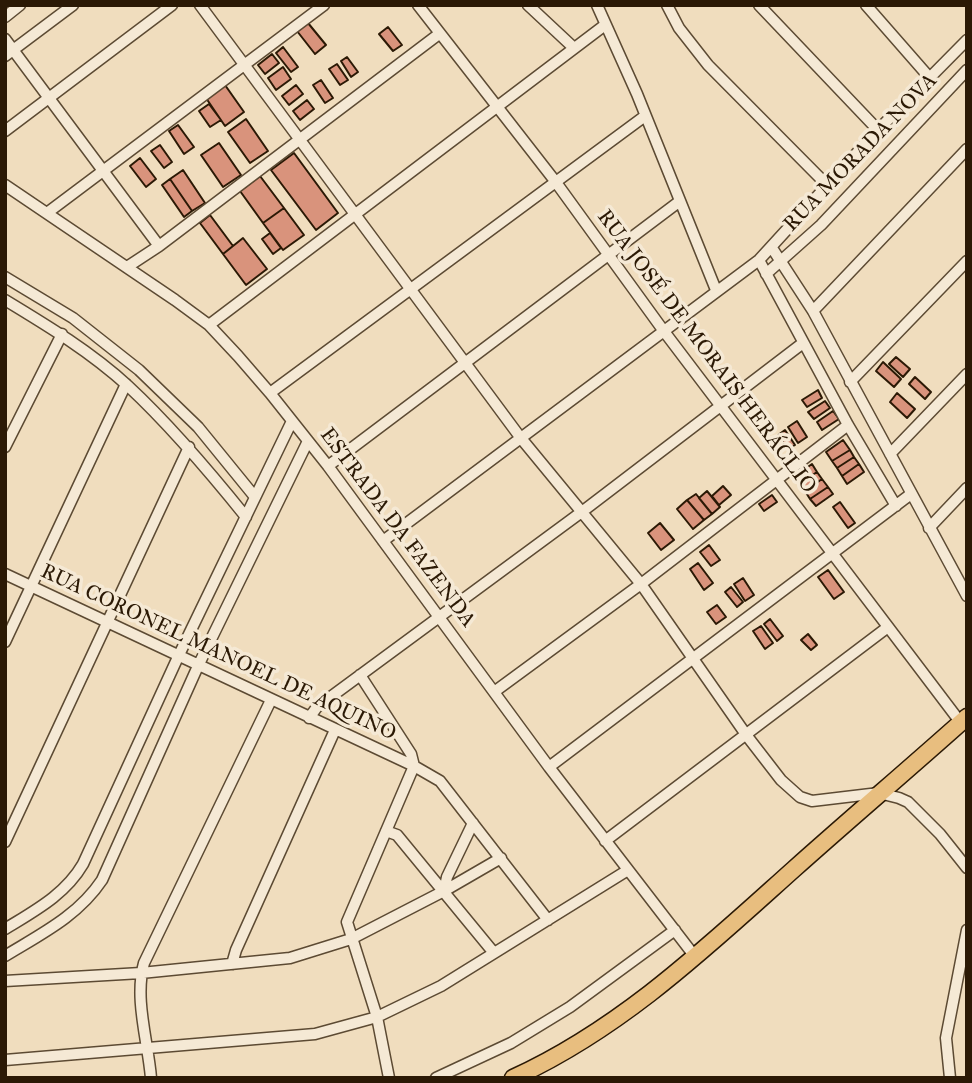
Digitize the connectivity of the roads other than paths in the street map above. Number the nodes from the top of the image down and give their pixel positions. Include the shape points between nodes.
1 (20, 5) edge
2 (73, 5) edge
3 (172, 5) edge
4 (200, 5) edge
5 (324, 5) edge
6 (418, 5) edge
7 (528, 5) edge
8 (597, 5) edge
9 (667, 5) edge
10 (759, 5) edge
11 (866, 5) edge
12 (5, 17) edge
13 (605, 25) junction
14 (439, 34) junction
15 (5, 39) edge
16 (967, 40) edge
17 (574, 48) junction
18 (9, 53) edge
19 (244, 65) junction
20 (967, 70) edge
21 (929, 77) junction
22 (49, 97) junction
23 (497, 106) junction
24 (645, 116) junction
25 (878, 130) junction
26 (5, 131) edge
27 (298, 140) junction
28 (967, 149) edge
29 (103, 172) junction
30 (555, 181) junction
31 (5, 186) edge
32 (828, 186) junction
33 (680, 201) junction
34 (47, 213) junction
35 (354, 214) junction
36 (159, 246) junction
37 (772, 248) junction
38 (609, 254) junction
39 (759, 260) junction
40 (781, 261) junction
41 (967, 261) edge
42 (127, 267) junction
43 (766, 274) junction
44 (5, 278) edge
45 (410, 288) junction
46 (716, 290) junction
47 (5, 300) edge
48 (813, 311) junction
49 (209, 325) junction
50 (663, 330) junction
51 (61, 334) junction
52 (803, 343) junction
53 (466, 363) junction
54 (967, 374) edge
55 (850, 382) junction
56 (126, 384) junction
57 (270, 393) junction
58 (722, 406) junction
59 (292, 421) junction
60 (848, 425) junction
61 (520, 437) junction
62 (308, 441) junction
63 (5, 447) edge
64 (189, 447) junction
65 (890, 454) junction
66 (328, 467) junction
67 (776, 478) junction
68 (967, 488) edge
69 (911, 494) junction
70 (255, 497) junction
71 (896, 506) junction
72 (583, 511) junction
73 (246, 517) junction
74 (929, 528) junction
75 (383, 541) junction
76 (834, 554) junction
77 (5, 574) edge
78 (642, 583) junction
79 (32, 587) junction
80 (967, 596) edge
81 (439, 616) junction
82 (107, 623) junction
83 (888, 627) junction
84 (5, 642) edge
85 (178, 657) junction
86 (693, 660) junction
87 (198, 666) junction
88 (360, 675) junction
89 (494, 692) junction
90 (271, 700) junction
91 (309, 718) junction
92 (964, 720) edge
93 (335, 730) junction
94 (747, 736) junction
95 (414, 766) junction
96 (549, 767) junction
97 (879, 793) junction
98 (473, 823) junction
99 (386, 831) junction
100 (606, 841) junction
101 (5, 842) edge
102 (501, 858) junction
103 (967, 868) edge
104 (628, 870) junction
105 (444, 891) junction
106 (548, 920) junction
107 (5, 929) edge
108 (675, 930) junction
109 (967, 930) edge
110 (351, 939) junction
111 (494, 953) junction
112 (5, 956) edge
113 (696, 957) junction
114 (232, 964) junction
115 (141, 973) junction
116 (5, 981) edge
117 (377, 1017) junction
118 (149, 1049) junction
119 (5, 1060) edge
120 (527, 1074) edge
121 (151, 1078) edge
122 (389, 1078) edge
123 (436, 1078) edge
124 (513, 1078) edge
125 (950, 1078) edge

1 - 12 street
2 - 18 street
3 - 22 street
4 - 19 street
5 - 19 street
6 - 14 street, RUA JOSÉ DE MORAIS HERÁCLIO
7 - 17 street
8 - 13 street
9 - 32 street via 708,65
10 - 25 street
11 - 21 street
13 - 17 street
13 - 24 street
14 - 23 street, RUA JOSÉ DE MORAIS HERÁCLIO
14 - 27 street
15 - 18 street
16 - 21 street
17 - 23 street
18 - 22 street
19 - 27 street
19 - 29 street
20 - 40 street, RUA MORADA NOVA via 821,225
21 - 25 street
22 - 26 street
22 - 29 street
23 - 30 street, RUA JOSÉ DE MORAIS HERÁCLIO
23 - 35 street
24 - 30 street
24 - 33 street
25 - 32 street
27 - 35 street
27 - 36 street
28 - 48 street
29 - 34 street
29 - 36 street
30 - 38 street, RUA JOSÉ DE MORAIS HERÁCLIO
30 - 45 street
31 - 34 street, ESTRADA DA FAZENDA
32 - 37 street
33 - 38 street
33 - 46 street
34 - 42 street, ESTRADA DA FAZENDA
35 - 45 street
35 - 49 street
36 - 42 street
37 - 39 street
37 - 40 street
38 - 50 street, RUA JOSÉ DE MORAIS HERÁCLIO
38 - 53 street
39 - 43 street
39 - 46 street
40 - 43 street, RUA MORADA NOVA
40 - 48 street
41 - 55 street
42 - 49 street, ESTRADA DA FAZENDA
43 - 52 street
44 - 70 street via 73,318 139,370 198,427
45 - 53 street
45 - 57 street
46 - 50 street
47 - 51 street
48 - 55 street
49 - 57 street, ESTRADA DA FAZENDA
50 - 58 street, RUA JOSÉ DE MORAIS HERÁCLIO
50 - 61 street
51 - 56 street
51 - 63 street
52 - 58 street
52 - 60 street
53 - 61 street
53 - 66 street
54 - 65 street
55 - 65 street
56 - 64 street
56 - 79 street
57 - 59 street, ESTRADA DA FAZENDA
58 - 67 street, RUA JOSÉ DE MORAIS HERÁCLIO
58 - 72 street
59 - 62 street, ESTRADA DA FAZENDA
59 - 70 street
60 - 67 street
60 - 71 street
61 - 72 street
61 - 75 street
62 - 66 street, ESTRADA DA FAZENDA
62 - 87 street
64 - 73 street
64 - 82 street
65 - 69 street
66 - 75 street, ESTRADA DA FAZENDA
67 - 76 street, RUA JOSÉ DE MORAIS HERÁCLIO
67 - 78 street
68 - 74 street
69 - 71 street
69 - 74 street
70 - 73 street
71 - 76 street
72 - 78 street
72 - 81 street
73 - 85 street
74 - 80 street
75 - 81 street, ESTRADA DA FAZENDA
76 - 83 street, RUA JOSÉ DE MORAIS HERÁCLIO
76 - 86 street
77 - 79 street, RUA CORONEL MANOEL DE AQUINO
78 - 86 street
78 - 89 street
79 - 82 street, RUA CORONEL MANOEL DE AQUINO
79 - 84 street
81 - 88 street
81 - 89 street, ESTRADA DA FAZENDA
82 - 85 street, RUA CORONEL MANOEL DE AQUINO
82 - 101 street
83 - 92 street, RUA JOSÉ DE MORAIS HERÁCLIO
83 - 94 street
85 - 87 street, RUA CORONEL MANOEL DE AQUINO
85 - 107 street via 79,872 59,894
86 - 94 street
86 - 96 street
87 - 90 street, RUA CORONEL MANOEL DE AQUINO
87 - 112 street via 102,880 69,917
88 - 91 street
88 - 95 street via 411,754
89 - 96 street, ESTRADA DA FAZENDA
90 - 91 street, RUA CORONEL MANOEL DE AQUINO
90 - 115 street
91 - 93 street, RUA CORONEL MANOEL DE AQUINO
92 - 97 main road
93 - 95 street, RUA CORONEL MANOEL DE AQUINO
93 - 114 street
94 - 97 street via 781,780 802,798
94 - 100 street
95 - 98 street, RUA CORONEL MANOEL DE AQUINO via 440,781
95 - 99 street
96 - 100 street, ESTRADA DA FAZENDA
97 - 103 street via 908,802
97 - 113 main road
98 - 102 street, RUA CORONEL MANOEL DE AQUINO
98 - 105 street
99 - 105 street via 397,835
99 - 110 street via 347,922
100 - 104 street, ESTRADA DA FAZENDA
102 - 105 street
102 - 106 street, RUA CORONEL MANOEL DE AQUINO
104 - 106 street
104 - 108 street, ESTRADA DA FAZENDA
105 - 110 street
105 - 111 street
106 - 111 street
108 - 113 street, ESTRADA DA FAZENDA
108 - 123 street via 570,1007
109 - 125 street via 946,1038
110 - 114 street via 289,958
110 - 117 street
111 - 117 street via 441,986
113 - 120 main road via 607,1025
114 - 115 street
115 - 116 street
115 - 118 street
117 - 118 street via 315,1034
117 - 122 street
118 - 119 street
118 - 121 street
120 - 124 main road

